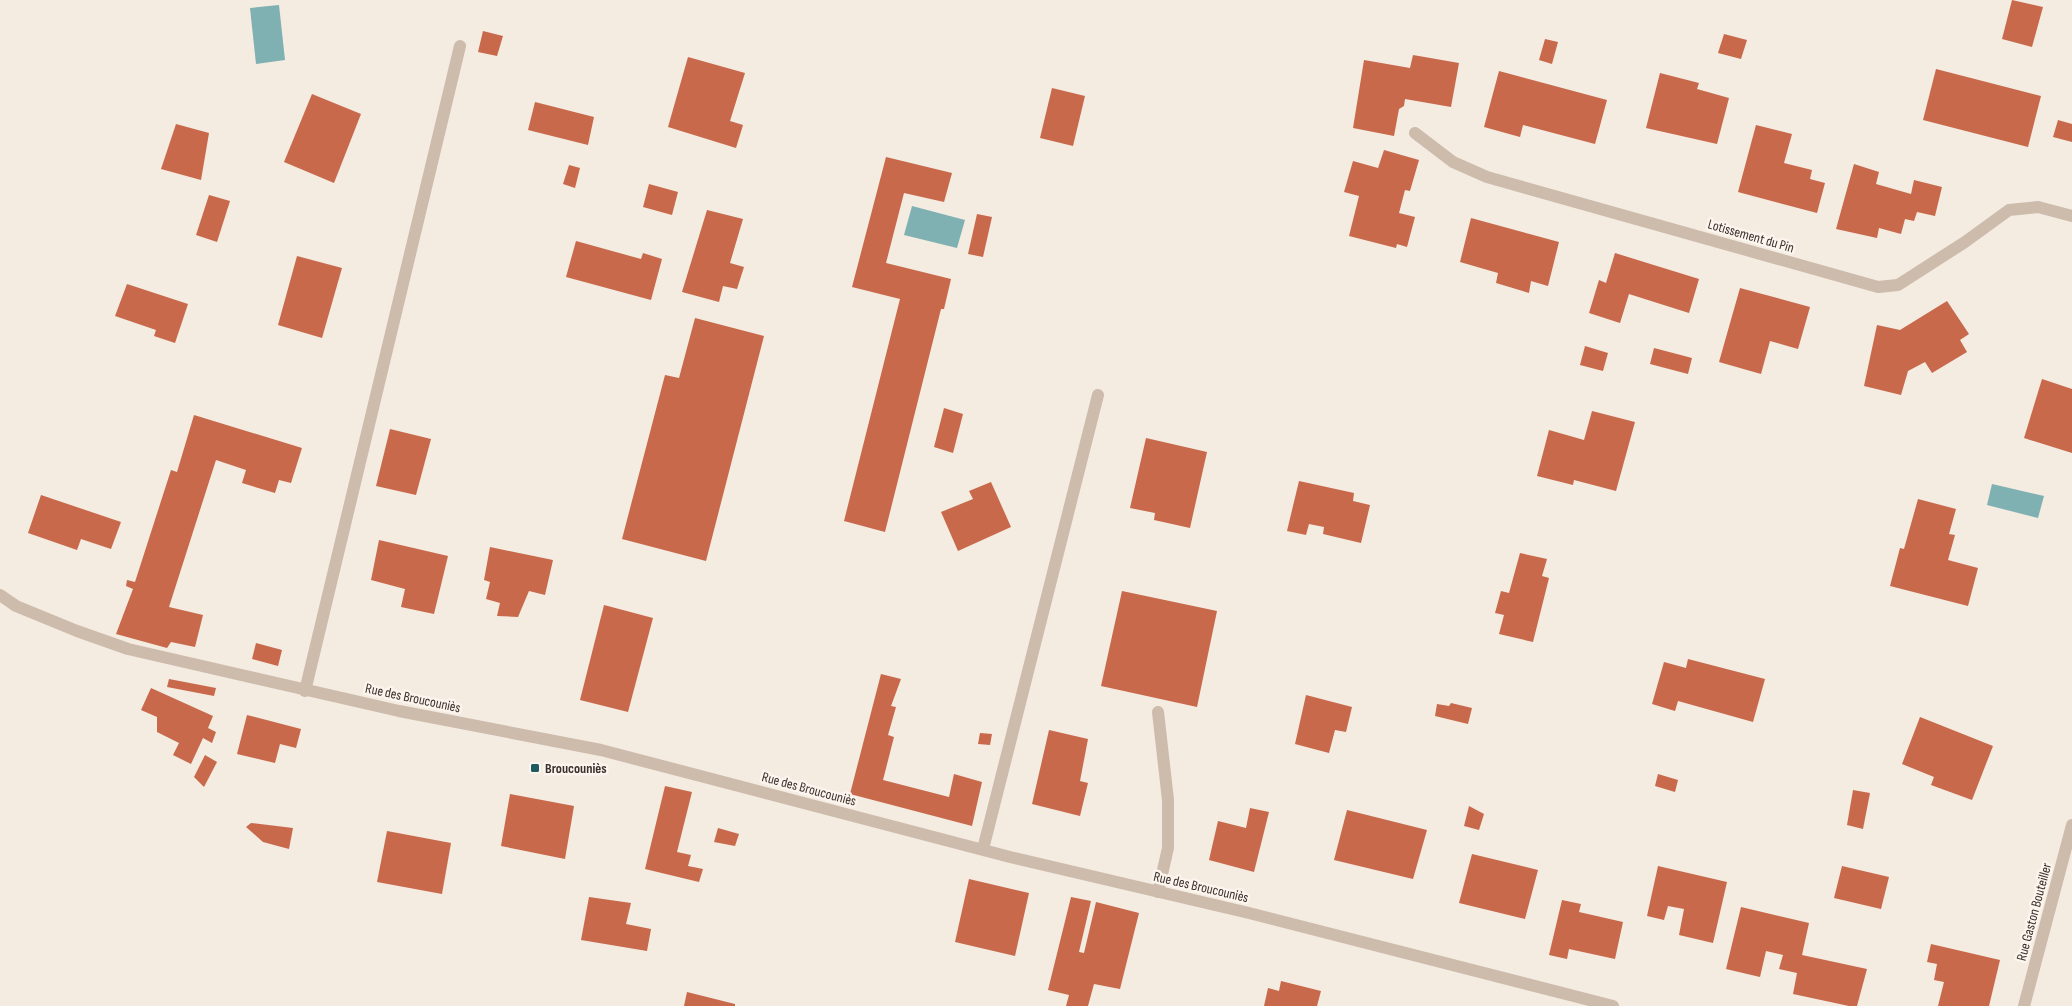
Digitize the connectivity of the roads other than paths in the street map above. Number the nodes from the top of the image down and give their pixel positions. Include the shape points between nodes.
1 (460, 46) dead end
2 (1414, 133) dead end
3 (2072, 216) edge
4 (1098, 395) dead end
5 (0, 595) edge
6 (305, 691) junction
7 (1158, 712) dead end
8 (2072, 825) edge
9 (983, 850) junction
10 (1158, 892) junction
11 (1613, 1006) edge
12 (2024, 1006) edge

1 - 6 street
2 - 3 street, Lotissement du Pin via 1453,162 1487,177 1878,287 1898,286 2009,210 2038,207
4 - 9 street
5 - 6 street, Rue des Broucouniès via 16,606 77,632 128,649
6 - 9 street, Rue des Broucouniès via 601,750
7 - 10 street via 1168,800 1168,848
8 - 12 street, Rue Gaston Bouteiller
9 - 10 street, Rue des Broucouniès
10 - 11 street, Rue des Broucouniès

